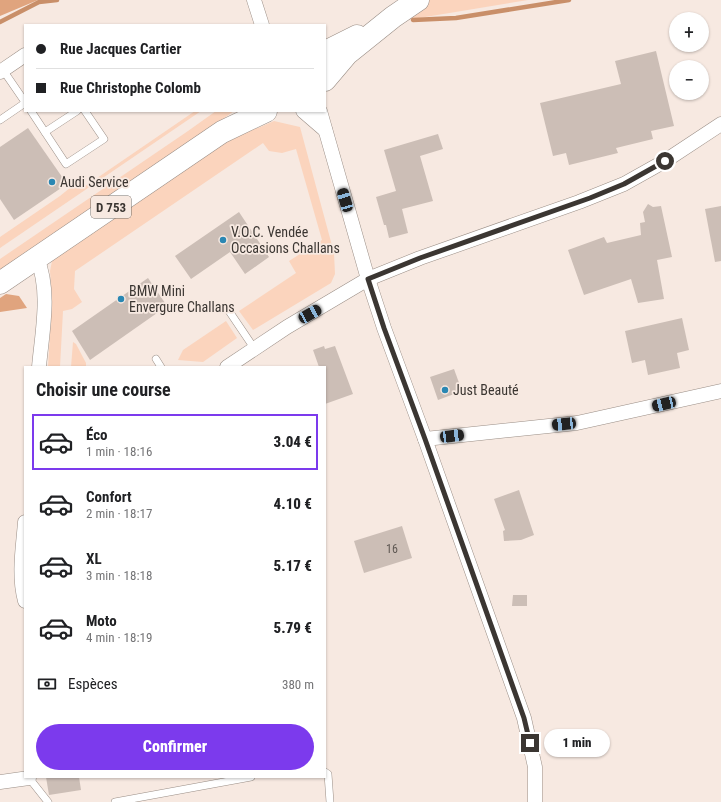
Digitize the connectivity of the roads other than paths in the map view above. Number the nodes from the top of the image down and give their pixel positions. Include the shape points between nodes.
1 (254, 0) edge
2 (418, 0) edge
3 (393, 17) junction
4 (262, 24) edge
5 (326, 52) edge
6 (24, 56) edge
7 (1, 71) edge
8 (326, 79) edge
9 (24, 101) edge
10 (24, 103) edge
11 (32, 112) edge
12 (75, 112) edge
13 (86, 112) edge
14 (241, 112) edge
15 (264, 112) edge
16 (304, 112) edge
17 (320, 112) edge
18 (0, 120) edge
19 (721, 124) edge
20 (325, 131) junction
21 (45, 132) junction
22 (222, 132) junction
23 (37, 258) junction
24 (368, 279) junction
25 (0, 283) edge
26 (229, 311) dead end
27 (254, 348) junction
28 (156, 360) dead end
29 (39, 366) edge
30 (160, 366) edge
31 (228, 366) edge
32 (721, 391) edge
33 (425, 439) junction
34 (24, 532) edge
35 (24, 597) edge
36 (326, 773) edge
37 (29, 778) edge
38 (246, 778) edge
39 (0, 782) edge
40 (48, 802) edge
41 (115, 802) edge
42 (330, 802) edge
43 (535, 802) edge

1 - 4 street
2 - 3 main road
3 - 5 main road
3 - 8 main road via 347,54
6 - 7 street
7 - 9 lane
10 - 18 lane
11 - 21 lane
12 - 21 lane
13 - 21 lane via 104,140 66,164
14 - 22 main road, D 753
15 - 22 main road, D 753
16 - 20 street
17 - 20 street
19 - 24 street via 665,161 624,184
20 - 24 street
22 - 23 main road, D 753
23 - 25 main road, D 753
23 - 29 street via 44,286
24 - 27 street
24 - 33 street
26 - 27 lane
27 - 31 street
28 - 30 lane
32 - 33 street via 577,423
33 - 43 street via 524,718 535,767
34 - 35 street via 20,571
36 - 42 lane
37 - 39 street
37 - 40 lane
38 - 41 lane

